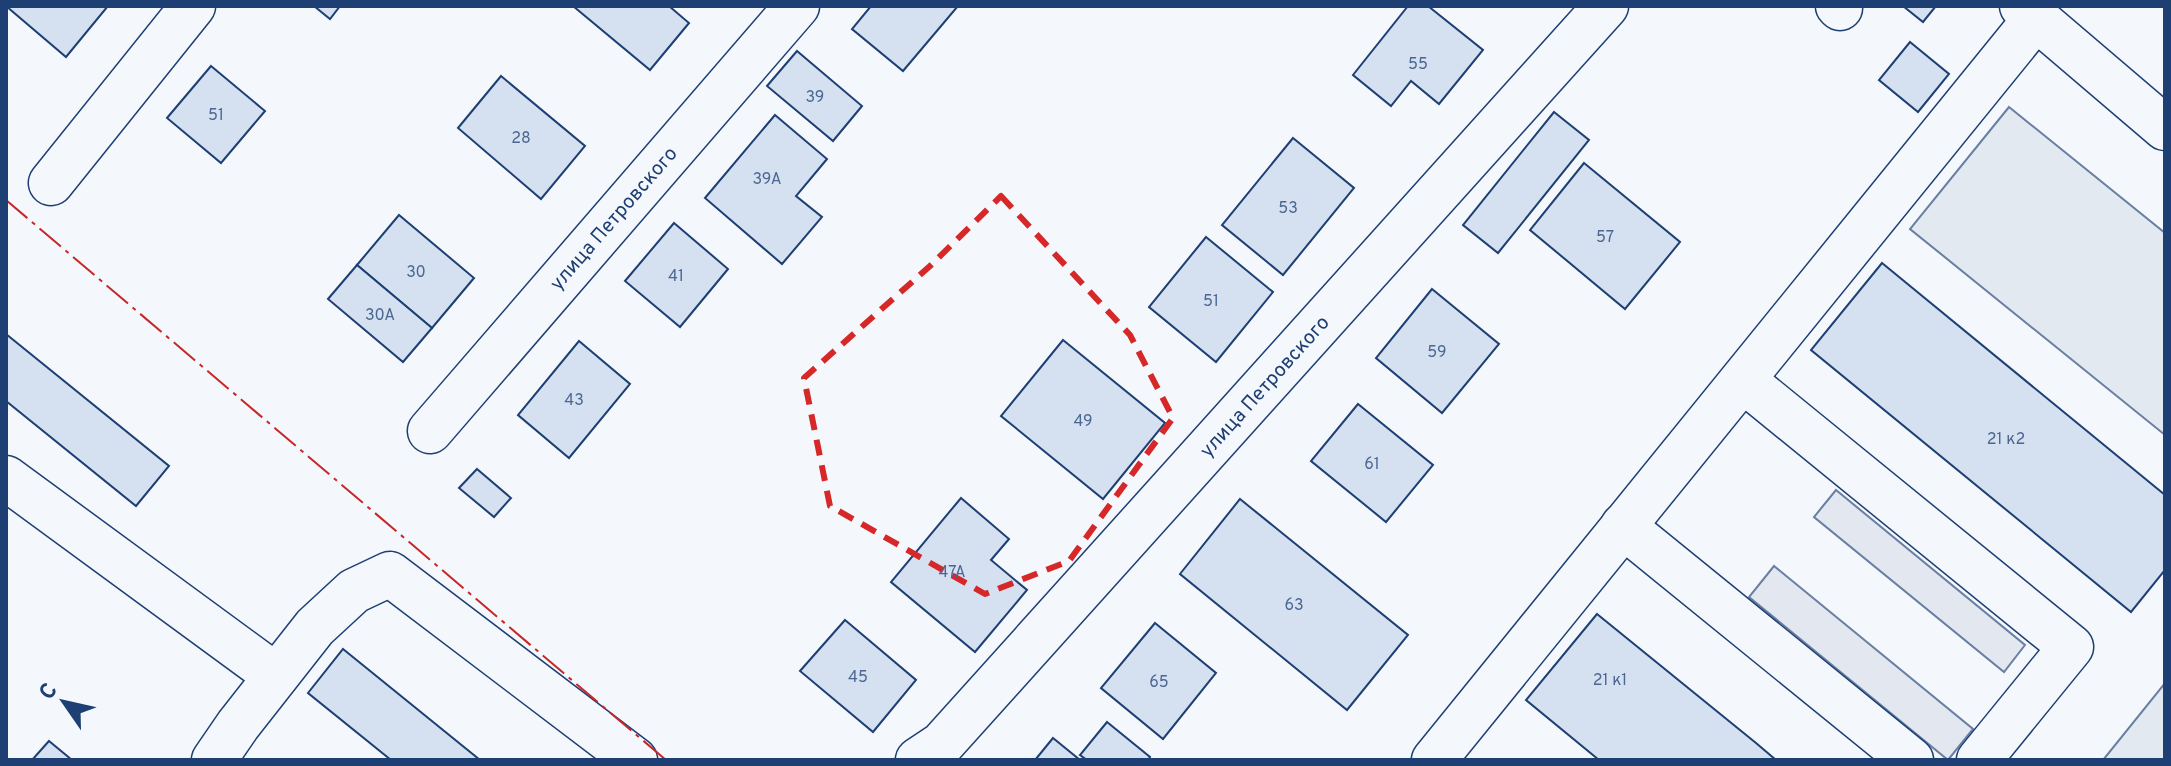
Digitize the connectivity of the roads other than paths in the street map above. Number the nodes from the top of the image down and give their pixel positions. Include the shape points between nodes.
1 (193, 6) edge
2 (797, 6) edge
3 (1606, 6) edge
4 (2029, 12) edge
5 (2165, 128) edge
6 (51, 183) dead end
7 (1743, 380) junction
8 (430, 431) dead end
9 (6, 478) edge
10 (1623, 526) junction
11 (276, 676) junction
12 (214, 760) edge
13 (635, 760) edge
14 (918, 760) edge
15 (1434, 760) edge
16 (1911, 760) edge
17 (1979, 760) edge

1 - 6 street
2 - 8 street, улица Петровского
3 - 14 street, улица Петровского via 942,744
4 - 5 street
4 - 7 street
7 - 10 street
7 - 17 street via 2071,647
9 - 11 street
10 - 15 street
10 - 16 street
11 - 12 street
11 - 13 street via 315,627 354,591 390,574

